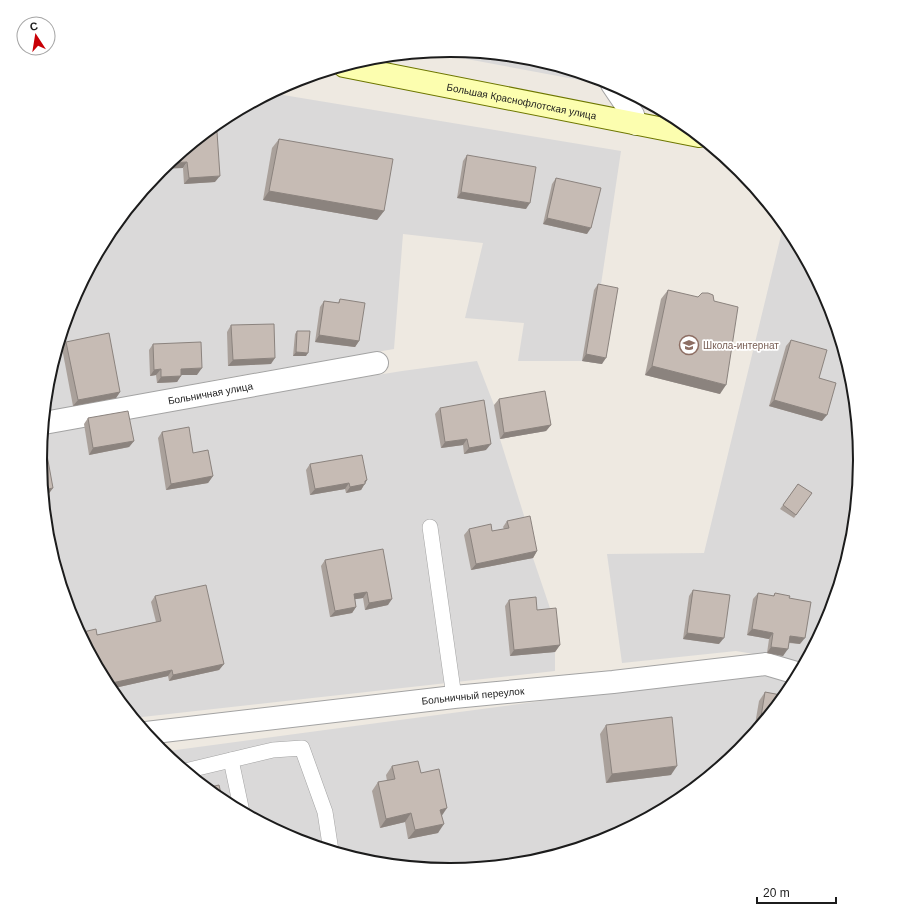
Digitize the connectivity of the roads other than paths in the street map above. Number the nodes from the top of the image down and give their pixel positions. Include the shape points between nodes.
1 (357, 69) edge
2 (619, 94) edge
3 (636, 124) junction
4 (687, 134) edge
5 (377, 363) dead end
6 (49, 422) edge
7 (430, 527) dead end
8 (794, 672) edge
9 (454, 697) junction
10 (152, 732) edge
11 (231, 760) junction
12 (192, 770) edge
13 (240, 805) edge
14 (329, 845) edge

1 - 3 main road, Большая Краснофлотская улица
2 - 3 street
3 - 4 main road, Большая Краснофлотская улица
5 - 6 street, Больничная улица
7 - 9 lane
8 - 9 street, Больничный переулок via 766,664
9 - 10 street, Больничный переулок
11 - 12 lane
11 - 13 lane
11 - 14 lane via 273,750 302,748 325,812

